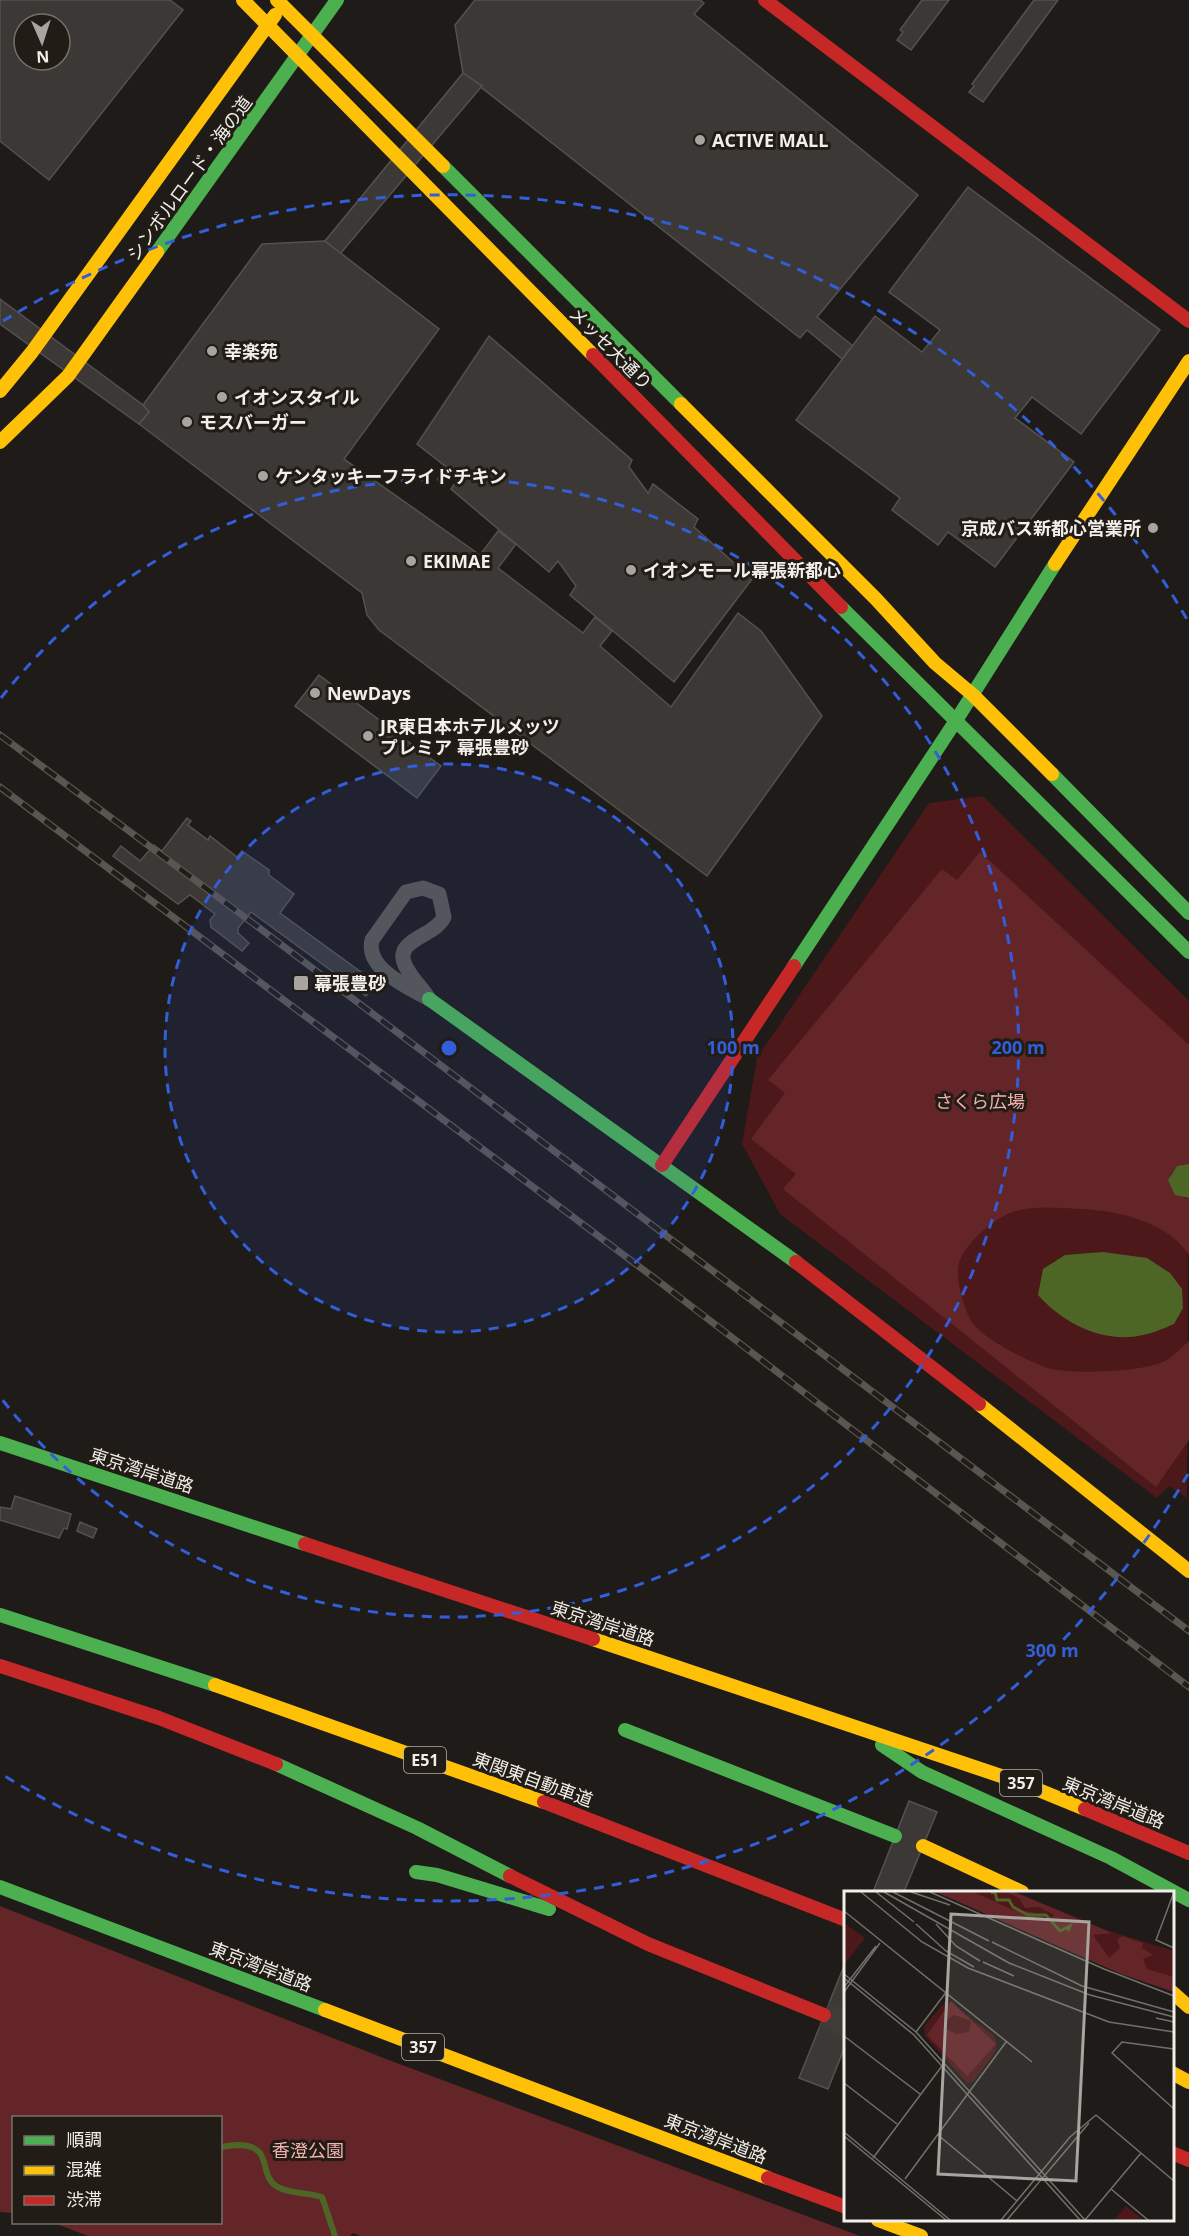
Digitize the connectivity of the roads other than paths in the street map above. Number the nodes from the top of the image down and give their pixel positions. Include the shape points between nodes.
1 (243, 0) edge
2 (337, 0) edge
3 (765, 0) edge
4 (282, 2) edge
5 (268, 24) junction
6 (312, 36) junction
7 (300, 56) junction
8 (1189, 321) edge
9 (1189, 361) edge
10 (0, 391) edge
11 (0, 442) edge
12 (973, 694) junction
13 (957, 719) junction
14 (1189, 913) edge
15 (1189, 952) edge
16 (429, 999) junction
17 (662, 1165) junction
18 (0, 1443) edge
19 (1189, 1571) edge
20 (0, 1615) edge
21 (0, 1666) edge
22 (848, 1723) junction
23 (626, 1730) dead end
24 (895, 1836) dead end
25 (923, 1846) dead end
26 (1189, 1853) edge
27 (416, 1872) dead end
28 (0, 1887) edge
29 (1018, 1891) edge
30 (1172, 1891) edge
31 (1174, 1892) edge
32 (1189, 1900) edge
33 (844, 1919) edge
34 (621, 1932) junction
35 (1174, 1993) edge
36 (1189, 2007) edge
37 (824, 2014) tunnel mouth
38 (1174, 2074) edge
39 (1189, 2082) edge
40 (1174, 2153) edge
41 (1189, 2160) edge
42 (844, 2206) edge
43 (881, 2221) edge
44 (921, 2236) edge

1 - 5 main road, メッセ大通り
2 - 6 main road, シンボルロード・海の道
3 - 8 main road
4 - 5 main road, シンボルロード・海の道
4 - 6 main road, メッセ大通り
5 - 7 main road, メッセ大通り
5 - 10 main road, シンボルロード・海の道
6 - 7 main road, シンボルロード・海の道
6 - 12 main road, メッセ大通り via 876,599 935,663
7 - 11 main road, シンボルロード・海の道 via 68,376
7 - 13 main road, メッセ大通り via 855,621
9 - 12 main road
12 - 13 main road
12 - 14 main road, メッセ大通り
13 - 15 main road, メッセ大通り
13 - 17 main road
16 - 16 street via 376,964 370,948 406,892 423,888 439,894 444,917 435,931 411,941 404,958 408,971
16 - 17 main road
17 - 19 main road via 866,1315
18 - 22 main road, 東京湾岸道路 / 357
20 - 33 main road, 東関東自動車道 / E51 via 168,1670 668,1847
21 - 34 main road via 156,1719 291,1771 416,1827
22 - 26 main road, 東京湾岸道路 / 357 via 1018,1782
22 - 30 main road via 922,1772 1111,1858
23 - 24 main road
25 - 29 main road
27 - 34 main road via 437,1875
28 - 42 main road, 東京湾岸道路 / 357
31 - 32 main road
34 - 37 main road
35 - 36 main road
38 - 39 main road
40 - 41 main road
43 - 44 main road

